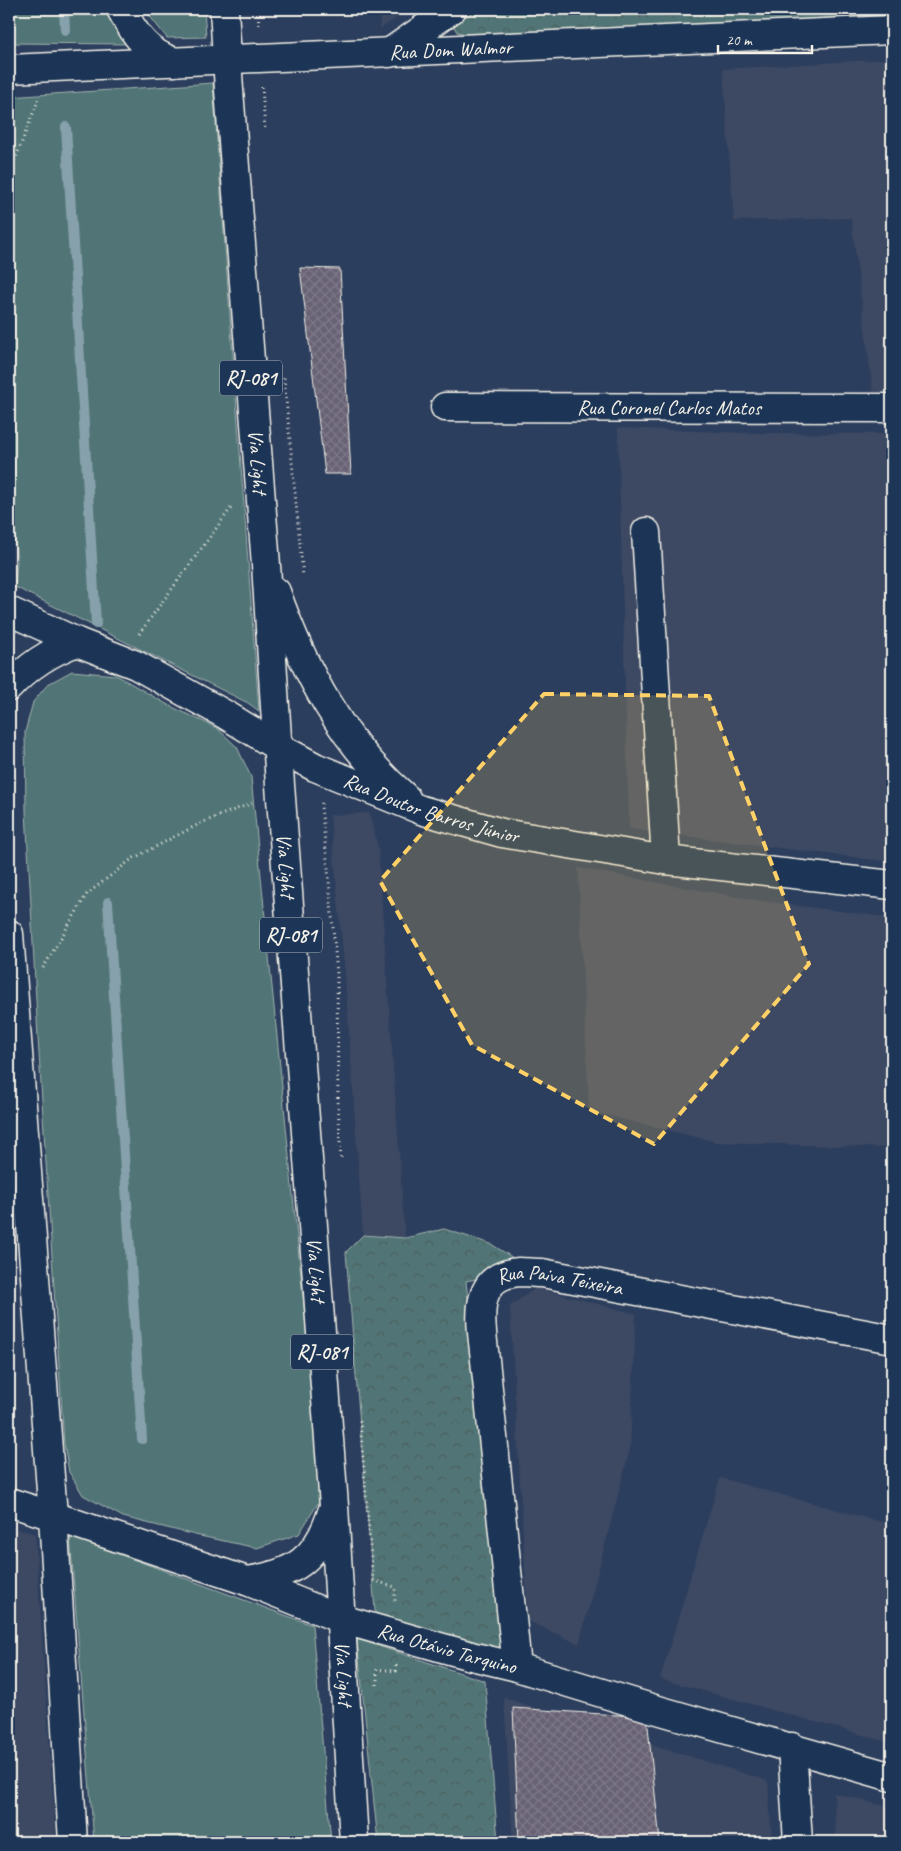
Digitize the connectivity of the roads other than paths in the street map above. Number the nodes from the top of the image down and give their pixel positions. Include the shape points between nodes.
1 (121, 9) edge
2 (224, 9) edge
3 (452, 9) edge
4 (892, 30) edge
5 (388, 53) junction
6 (227, 60) junction
7 (177, 62) junction
8 (9, 70) edge
9 (445, 407) dead end
10 (892, 408) edge
11 (646, 532) dead end
12 (266, 565) junction
13 (9, 611) edge
14 (78, 642) junction
15 (9, 687) edge
16 (245, 726) junction
17 (278, 747) junction
18 (280, 789) junction
19 (421, 810) junction
20 (666, 860) junction
21 (892, 885) edge
22 (9, 934) edge
23 (892, 1339) edge
24 (9, 1502) edge
25 (334, 1506) junction
26 (53, 1516) junction
27 (247, 1581) junction
28 (341, 1619) junction
29 (517, 1667) junction
30 (792, 1747) junction
31 (892, 1777) edge
32 (73, 1842) edge
33 (354, 1842) edge
34 (798, 1842) edge

1 - 7 main road via 142,43 164,59
2 - 6 main road, Via Light / RJ-081
3 - 5 main road
4 - 5 main road, Rua Dom Walmor
5 - 6 main road, Rua Dom Walmor
6 - 7 main road, Rua Dom Walmor
6 - 12 main road, Via Light / RJ-081
7 - 8 main road, Rua Dom Walmor
9 - 10 main road, Rua Coronel Carlos Matos
11 - 20 main road
12 - 17 main road, Via Light / RJ-081
12 - 19 main road via 297,646 341,727 368,762
13 - 14 main road, Rua Doutor Barros Júnior
14 - 15 main road via 31,667
14 - 16 main road, Rua Doutor Barros Júnior via 121,659
16 - 17 main road, Rua Doutor Barros Júnior
16 - 18 main road via 260,746
17 - 18 main road, Via Light / RJ-081
17 - 19 main road, Rua Doutor Barros Júnior via 315,767
18 - 25 main road, Via Light / RJ-081
19 - 20 main road, Rua Doutor Barros Júnior via 502,833
20 - 21 main road, Rua Doutor Barros Júnior
22 - 26 main road
23 - 29 main road, Rua Paiva Teixeira via 542,1273 517,1272 491,1283 483,1294 481,1309 484,1360
24 - 26 main road, Rua Otávio Tarquino
25 - 27 main road via 323,1536 302,1562 280,1575
25 - 28 main road, Via Light / RJ-081
26 - 27 main road, Rua Otávio Tarquino
26 - 32 main road
27 - 28 main road, Rua Otávio Tarquino
28 - 29 main road, Rua Otávio Tarquino
28 - 33 main road, Via Light / RJ-081
29 - 30 main road, Rua Otávio Tarquino
30 - 31 main road, Rua Otávio Tarquino
30 - 34 main road

